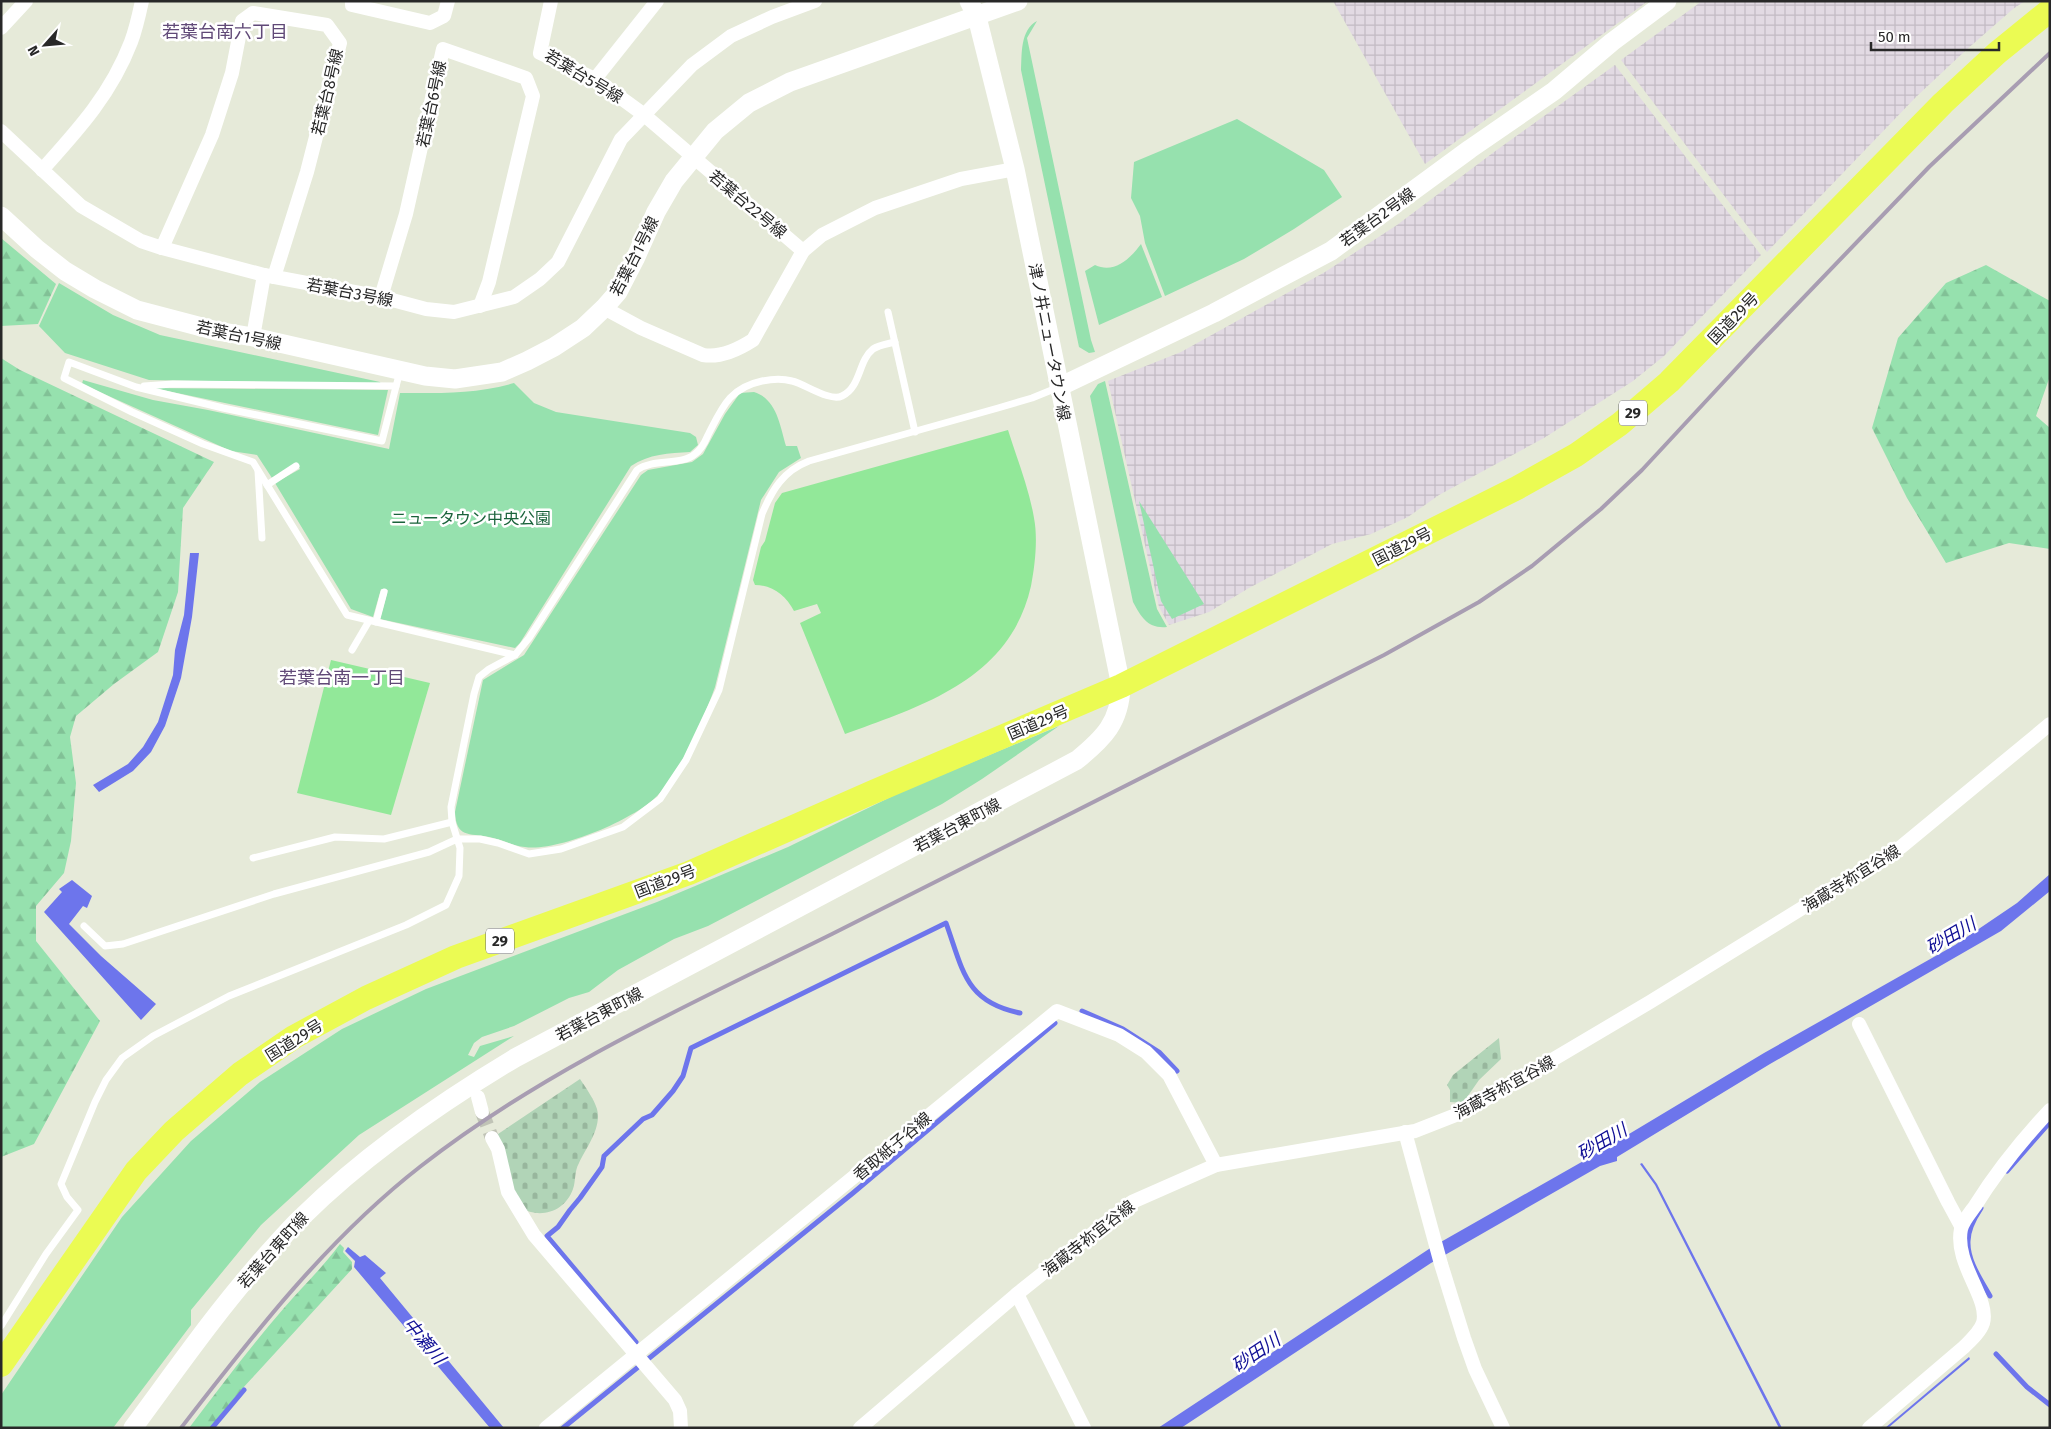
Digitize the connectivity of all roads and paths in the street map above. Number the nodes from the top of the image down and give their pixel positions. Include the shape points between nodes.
1 (26, 1) edge
2 (142, 1) edge
3 (352, 1) edge
4 (448, 1) edge
5 (551, 1) edge
6 (658, 1) edge
7 (815, 1) edge
8 (1018, 1) edge
9 (1667, 1) edge
10 (973, 9) edge
11 (2050, 10) edge
12 (1, 28) edge
13 (594, 79) junction
14 (643, 114) junction
15 (1, 131) edge
16 (693, 157) junction
17 (1015, 169) junction
18 (42, 170) junction
19 (1, 216) edge
20 (162, 248) junction
21 (804, 251) junction
22 (269, 276) junction
23 (381, 297) junction
24 (480, 306) junction
25 (604, 308) junction
26 (888, 312) dead end
27 (253, 337) junction
28 (895, 342) junction
29 (398, 379) junction
30 (136, 387) junction
31 (1059, 387) junction
32 (915, 432) junction
33 (296, 466) dead end
34 (258, 470) junction
35 (267, 485) junction
36 (262, 538) dead end
37 (384, 592) dead end
38 (372, 622) junction
39 (352, 650) dead end
40 (515, 655) junction
41 (1122, 686) junction
42 (2050, 724) edge
43 (452, 822) junction
44 (457, 840) junction
45 (253, 858) dead end
46 (84, 926) dead end
47 (1859, 1024) dead end
48 (478, 1097) dead end
49 (2050, 1110) edge
50 (482, 1112) tunnel mouth
51 (1404, 1132) junction
52 (492, 1138) tunnel mouth
53 (1216, 1165) junction
54 (1961, 1226) junction
55 (1017, 1294) junction
56 (1, 1326) edge
57 (636, 1354) junction
58 (1, 1365) edge
59 (133, 1428) edge
60 (546, 1428) edge
61 (681, 1428) edge
62 (860, 1428) edge
63 (1084, 1428) edge
64 (1503, 1428) edge
65 (1869, 1428) edge

1 - 12 street
2 - 18 street via 131,41 106,93 88,119
3 - 4 street via 352,5 430,23 444,16
5 - 13 street, 若葉台5号線 via 540,53
6 - 13 street
7 - 14 street, 若葉台3号線 via 731,36 692,65
8 - 10 street, 若葉台1号線
9 - 31 street, 若葉台2号線 via 1554,91 1330,251 1214,313
10 - 16 street, 若葉台1号線 via 790,82 749,103 715,131
10 - 17 street, 津ノ井ニュータウン線
11 - 41 highway, 国道29号 / 29 via 1943,103 1702,349 1620,424 1576,455 1517,488
13 - 14 street, 若葉台5号線
14 - 16 street
14 - 24 street, 若葉台3号線 via 621,139 558,262 514,297
15 - 18 street, 若葉台3号線
16 - 21 street, 若葉台22号線
16 - 25 street, 若葉台1号線 via 656,212 618,292
17 - 21 street via 961,179 876,208 822,234
17 - 31 street, 津ノ井ニュータウン線
18 - 20 street, 若葉台3号線 via 81,206 141,241
19 - 27 street, 若葉台1号線 via 65,271 137,310 199,327
20 - 22 street, 若葉台3号線
20 - 22 street, 若葉台8号線 via 212,135 232,73 242,20 253,13 327,25 340,43 307,172
21 - 25 street via 753,340 742,348 712,357 641,328
22 - 23 street, 若葉台3号線
22 - 27 street
23 - 24 street, 若葉台3号線 via 426,309 454,312
23 - 24 street, 若葉台6号線 via 406,214 443,49 526,78 533,96 489,282
25 - 29 street, 若葉台1号線 via 583,328 554,347 502,372 455,379
26 - 28 lane
27 - 29 street, 若葉台1号線
28 - 32 lane
28 - 40 lane via 871,350 851,389 841,397 832,398 778,378 745,386 732,394 723,406 696,454 687,459 652,463 637,470
29 - 30 lane
29 - 30 lane via 382,441
30 - 34 lane via 69,362 64,378 203,444 253,462
31 - 32 lane
31 - 41 street, 津ノ井ニュータウン線
32 - 44 lane via 809,460 780,480 762,514 719,690 686,760 660,799 623,827 561,849 529,854 480,839
33 - 35 lane
34 - 35 lane
34 - 36 lane
35 - 38 lane via 347,616
37 - 38 lane
38 - 39 lane
38 - 40 lane
40 - 43 lane via 479,677 466,726 451,807
41 - 58 highway, 国道29号 / 29 via 689,873 456,957 366,998 294,1037 240,1074 174,1131 136,1171
41 - 59 street, 若葉台東町線 via 1121,704 1113,724 1098,743 1077,760 522,1054 410,1126 302,1216 242,1282
42 - 51 street, 海蔵寺祢宜谷線 via 1901,847 1466,1111 1415,1131
43 - 44 lane
43 - 45 lane via 384,839 335,838
44 - 46 lane via 429,852 274,894 123,944 105,946
44 - 56 lane via 460,848 459,876 446,905 406,925 229,996 152,1036 122,1058 95,1102 61,1184 78,1210
47 - 54 street
48 - 50 street
49 - 54 street via 2019,1144
51 - 53 street, 海蔵寺祢宜谷線
51 - 64 street via 1440,1264 1475,1369
52 - 57 street via 498,1149 508,1192 534,1235
53 - 55 street, 海蔵寺祢宜谷線 via 1132,1202
53 - 57 street, 香取紙子谷線 via 1169,1075 1146,1052 1119,1035 1057,1010
54 - 65 street via 1960,1246 1982,1304 1983,1322 1964,1347
55 - 62 street, 海蔵寺祢宜谷線
55 - 63 street
57 - 60 street, 香取紙子谷線
57 - 61 street via 675,1400 680,1411

